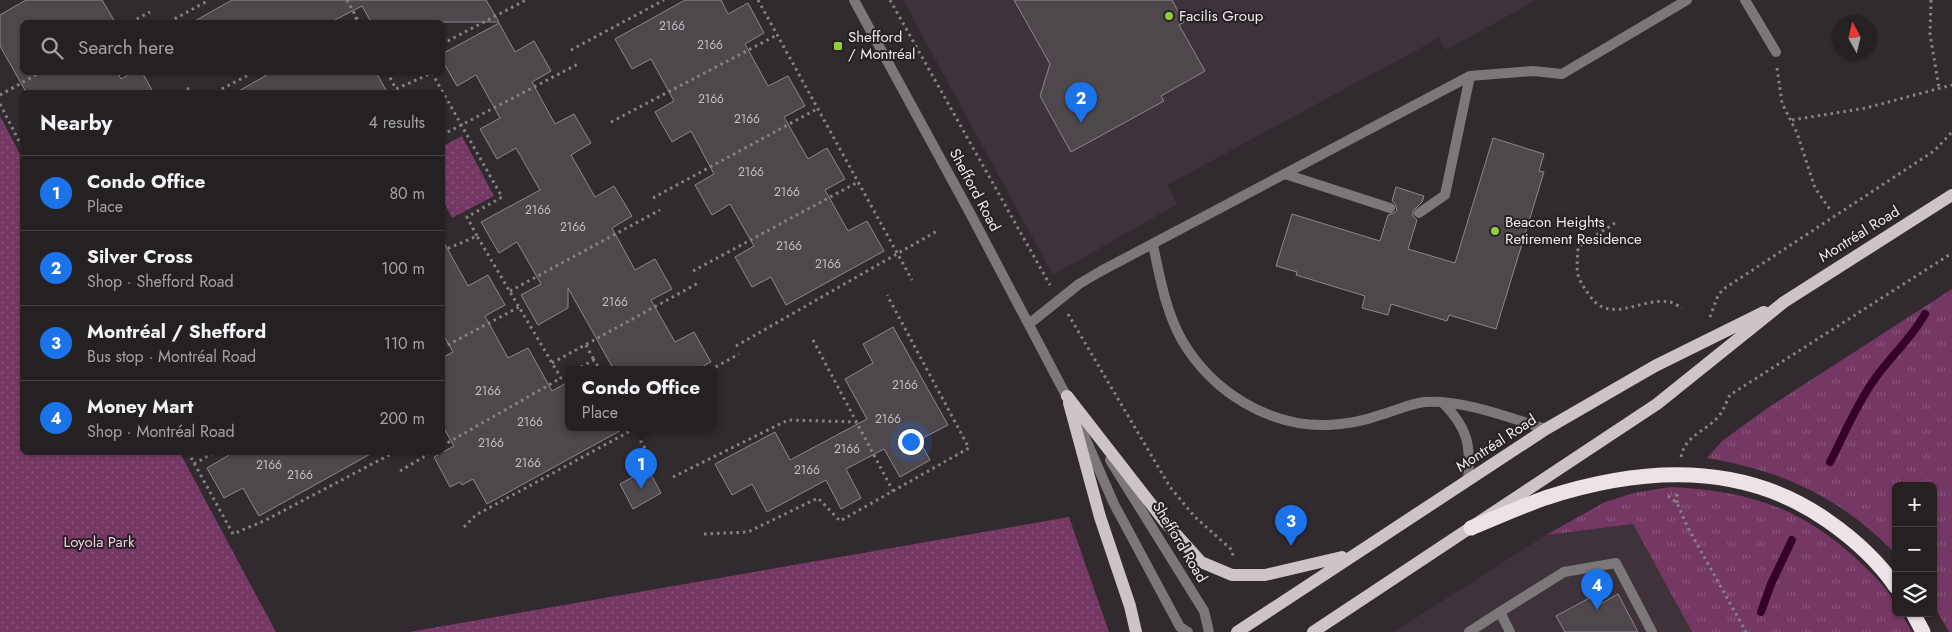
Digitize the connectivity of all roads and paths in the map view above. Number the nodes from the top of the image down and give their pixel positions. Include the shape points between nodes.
1 (209, 0) edge
2 (347, 0) edge
3 (526, 0) edge
4 (664, 0) edge
5 (758, 0) edge
6 (854, 0) edge
7 (890, 0) edge
8 (1687, 0) edge
9 (1745, 0) edge
10 (1931, 0) edge
11 (150, 12) dead end
12 (357, 18) joint
13 (135, 20) edge
14 (173, 20) edge
15 (353, 20) edge
16 (777, 35) junction
17 (445, 42) edge
18 (571, 50) dead end
19 (1776, 52) joint
20 (578, 64) dead end
21 (36, 75) edge
22 (248, 75) edge
23 (388, 75) edge
24 (428, 75) edge
25 (433, 75) edge
26 (1470, 76) junction
27 (1952, 85) edge
28 (192, 87) dead end
29 (1940, 88) junction
30 (396, 89) joint
31 (185, 90) edge
32 (220, 90) edge
33 (441, 90) edge
34 (0, 95) edge
35 (445, 98) edge
36 (0, 104) edge
37 (818, 109) junction
38 (1791, 120) junction
39 (611, 122) dead end
40 (460, 126) junction
41 (1952, 132) edge
42 (445, 134) edge
43 (20, 143) edge
44 (1285, 174) junction
45 (858, 182) junction
46 (1952, 195) edge
47 (653, 198) dead end
48 (1390, 208) dead end
49 (660, 210) dead end
50 (1831, 211) dead end
51 (1419, 213) dead end
52 (1615, 223) dead end
53 (937, 231) dead end
54 (477, 236) junction
55 (1153, 245) junction
56 (445, 251) edge
57 (1952, 253) edge
58 (897, 254) junction
59 (694, 271) dead end
60 (912, 280) dead end
61 (700, 282) dead end
62 (510, 291) junction
63 (887, 296) dead end
64 (1059, 301) junction
65 (1784, 302) junction
66 (519, 307) junction
67 (1682, 308) dead end
68 (1029, 324) junction
69 (813, 340) dead end
70 (1702, 342) junction
71 (586, 345) junction
72 (445, 346) edge
73 (736, 346) dead end
74 (739, 354) dead end
75 (594, 360) junction
76 (552, 363) junction
77 (583, 366) edge
78 (598, 366) edge
79 (717, 366) edge
80 (565, 376) edge
81 (561, 378) junction
82 (1067, 396) junction
83 (1443, 402) junction
84 (859, 422) junction
85 (1546, 429) junction
86 (629, 431) edge
87 (636, 431) edge
88 (445, 444) edge
89 (647, 452) dead end
90 (190, 455) edge
91 (210, 455) edge
92 (389, 455) edge
93 (427, 455) edge
94 (1680, 460) dead end
95 (194, 464) junction
96 (400, 471) dead end
97 (673, 477) dead end
98 (1468, 480) junction
99 (893, 491) junction
100 (1661, 495) dead end
101 (464, 527) dead end
102 (1471, 528) junction
103 (704, 534) dead end
104 (1352, 555) junction
105 (1233, 562) dead end
106 (1892, 581) edge
107 (1500, 612) junction
108 (1915, 617) edge
109 (1136, 632) edge
110 (1188, 632) edge
111 (1209, 632) edge
112 (1237, 632) edge
113 (1314, 632) edge
114 (1469, 632) edge
115 (1510, 632) edge
116 (1652, 632) edge
117 (1746, 632) edge
118 (1923, 632) edge

1 - 14 path
2 - 12 path
3 - 17 path
4 - 18 path
5 - 16 path
6 - 68 street, Shefford Road
7 - 64 path
8 - 26 street via 1562,74 1533,71
9 - 19 street
10 - 29 path via 1930,34
11 - 13 path
12 - 15 path
16 - 37 path
16 - 39 path
19 - 38 path via 1782,103
20 - 40 path
21 - 34 path
22 - 32 path
23 - 30 path
24 - 30 path
25 - 33 path
26 - 44 street
26 - 51 street via 1445,195
27 - 29 path
28 - 31 path
29 - 38 path via 1886,104
35 - 40 path
36 - 43 path
37 - 45 path
37 - 47 path
38 - 50 path via 1815,188
40 - 42 path
40 - 54 path via 502,197 467,217
41 - 70 path via 1934,151 1722,290
44 - 48 street
44 - 55 street
45 - 58 path
45 - 59 path
46 - 65 main road, Montréal Road
49 - 62 path
52 - 67 path via 1578,247 1577,279 1596,304 1607,309 1625,309 1659,301 1671,302
53 - 58 path
54 - 56 path
54 - 62 path
55 - 64 street via 1079,284
55 - 83 street via 1168,310 1183,342 1223,389 1246,404 1299,424 1328,425 1355,422 1424,402
57 - 94 path via 1730,395 1721,414 1687,441
58 - 60 path
58 - 73 path
61 - 71 path
62 - 66 path
63 - 99 path via 969,448
64 - 68 street
64 - 105 path via 1170,487 1195,517 1232,550
65 - 70 main road, Montréal Road
65 - 102 main road, Montréal Road via 1657,404
66 - 72 path
66 - 76 path
68 - 82 street, Shefford Road
69 - 84 path
70 - 85 main road, Montréal Road
71 - 75 path
71 - 76 path
74 - 79 path
75 - 77 path
75 - 78 path
76 - 81 path
80 - 81 path
81 - 88 path
82 - 104 main road via 1165,522 1201,562 1232,575 1265,575
82 - 109 main road
82 - 110 street, Shefford Road via 1114,504 1180,627
82 - 111 street, Shefford Road via 1135,496 1204,611
83 - 85 street via 1490,411
83 - 98 street via 1456,416 1469,444
84 - 97 path via 788,420
84 - 99 path
85 - 98 main road, Montréal Road
86 - 101 path via 476,515
87 - 89 path
90 - 95 path
91 - 95 path
92 - 95 path via 233,534
93 - 96 path
98 - 104 main road, Montréal Road
99 - 103 path via 840,521 818,498 748,532
100 - 117 path via 1677,503
102 - 106 highway via 1544,498 1590,485 1680,473 1725,478 1763,488 1810,508 1850,536
102 - 113 main road, Montréal Road
104 - 112 main road, Montréal Road
107 - 114 street
107 - 115 street
107 - 116 street via 1564,572 1616,563
108 - 118 highway

